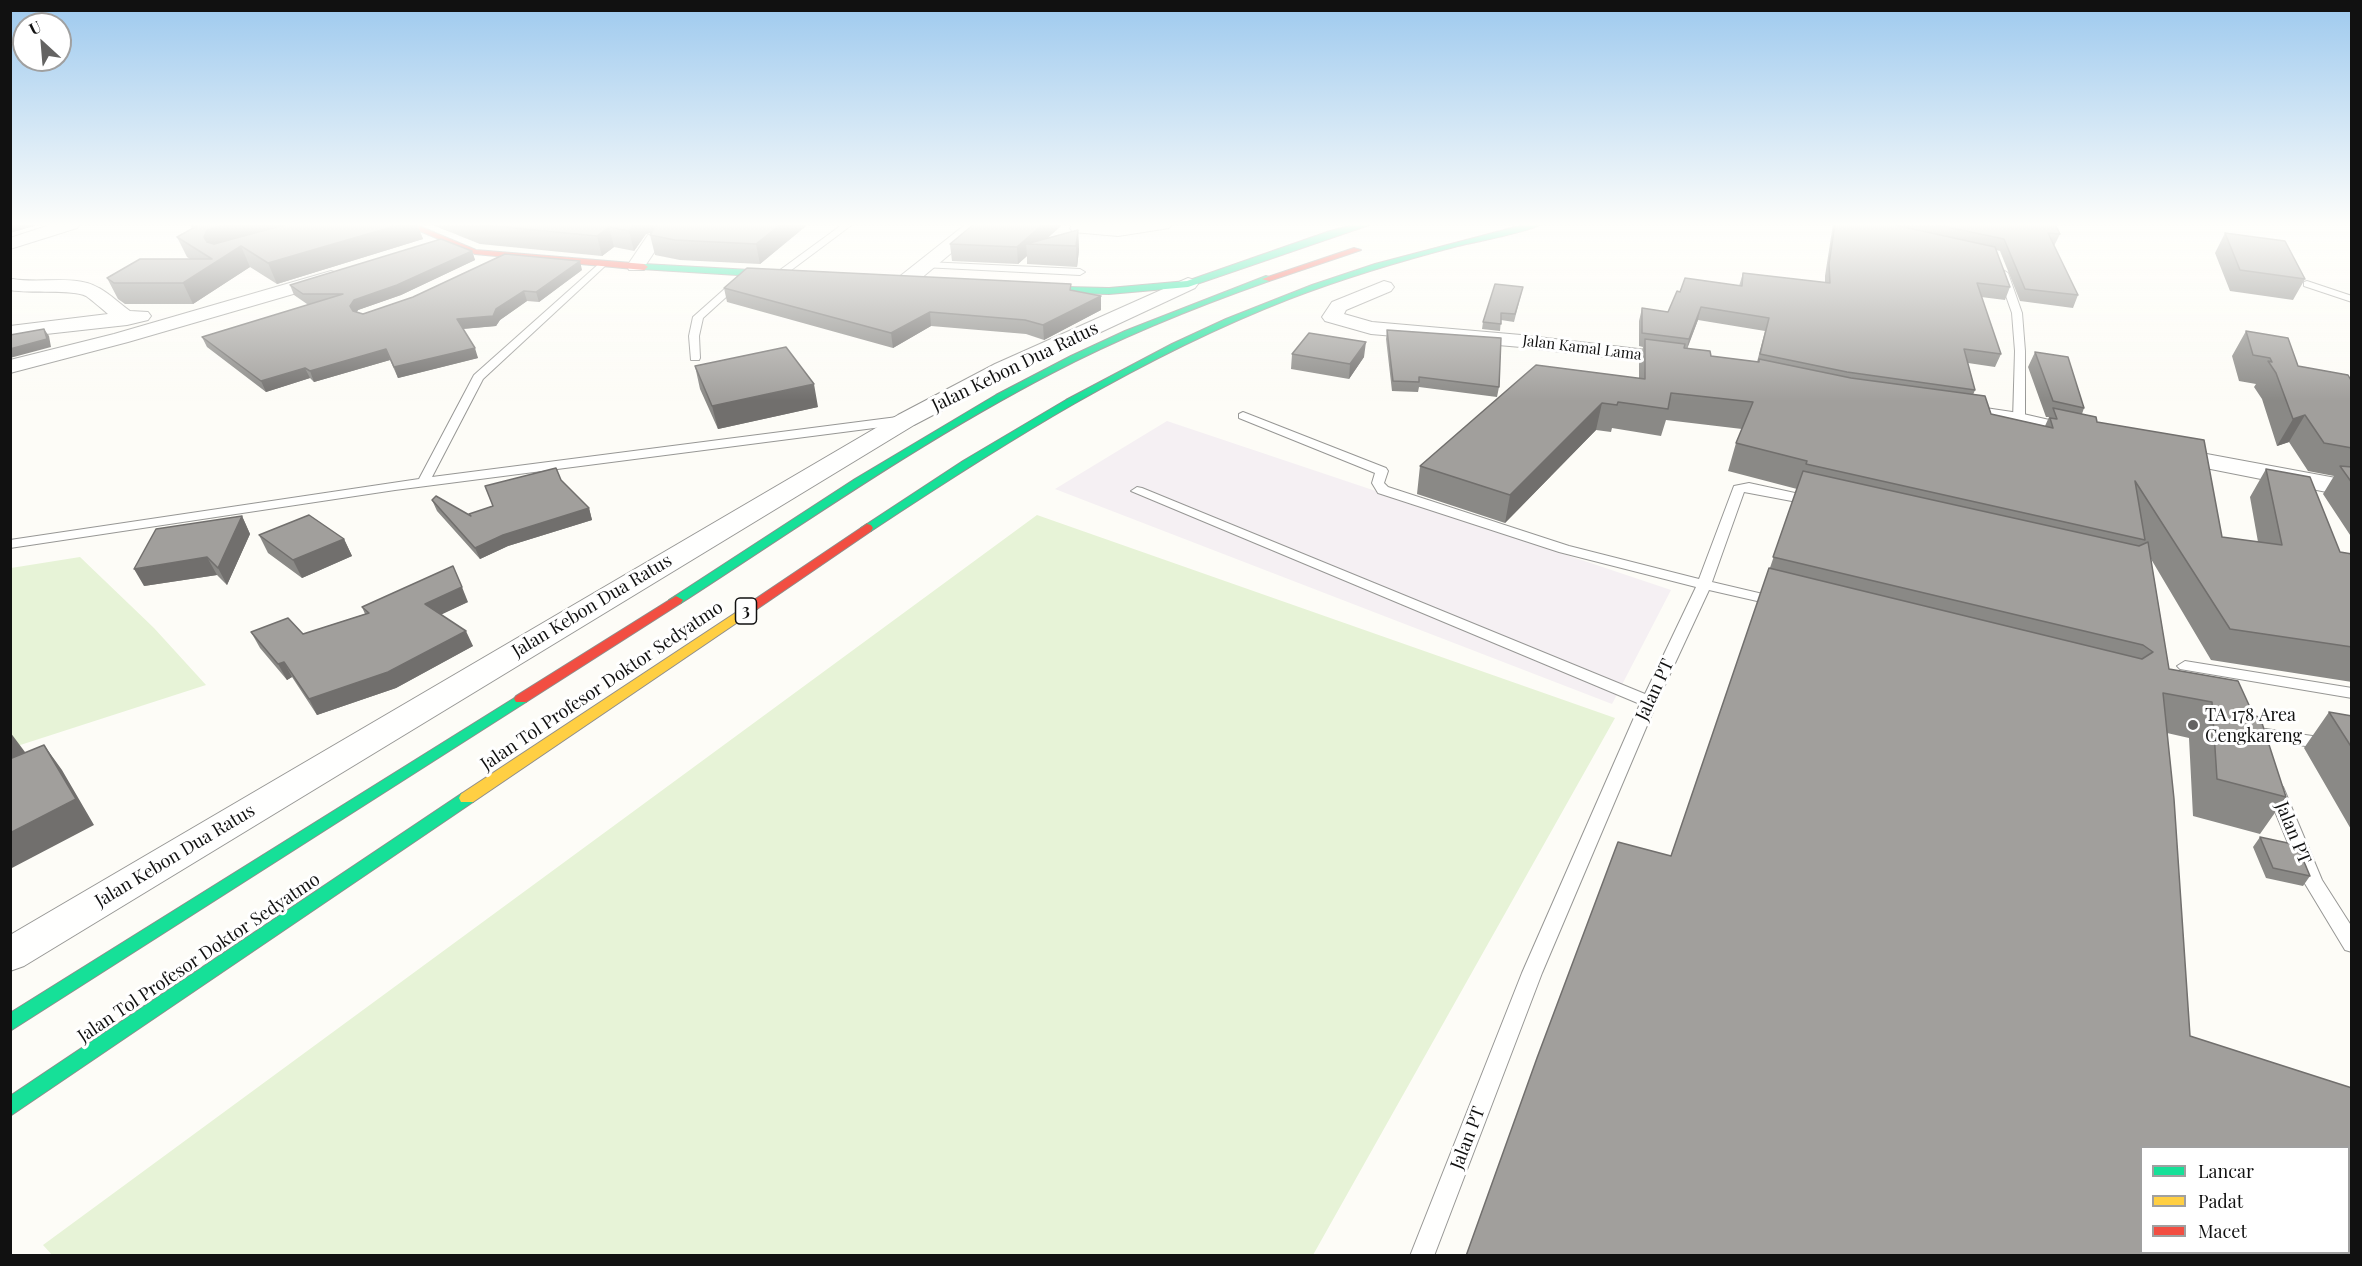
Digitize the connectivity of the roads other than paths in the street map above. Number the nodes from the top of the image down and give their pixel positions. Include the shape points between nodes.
1 (312, 283) edge
2 (581, 283) edge
3 (737, 283) edge
4 (1039, 283) edge
5 (1075, 283) edge
6 (1253, 283) edge
7 (1323, 283) edge
8 (2006, 283) edge
9 (1188, 284) joint
10 (2307, 284) dead end
11 (13, 285) dead end
12 (1384, 287) dead end
13 (1009, 288) edge
14 (1037, 289) junction
15 (1073, 290) junction
16 (286, 291) junction
17 (2352, 299) edge
18 (127, 319) junction
19 (10, 332) edge
20 (695, 358) dead end
21 (1697, 363) edge
22 (10, 367) edge
23 (1948, 410) edge
24 (1243, 416) dead end
25 (906, 420) junction
26 (2019, 420) junction
27 (2100, 438) edge
28 (2147, 449) edge
29 (423, 483) junction
30 (2352, 489) edge
31 (1137, 491) dead end
32 (1831, 505) edge
33 (10, 544) edge
34 (1705, 583) junction
35 (1792, 605) edge
36 (2185, 666) dead end
37 (2352, 693) edge
38 (1649, 702) junction
39 (2352, 748) edge
40 (2352, 944) edge
41 (10, 955) edge
42 (10, 1023) edge
43 (10, 1107) edge
44 (1422, 1256) edge

1 - 16 street
2 - 29 lane via 477,378
3 - 20 lane via 698,317
4 - 14 lane
5 - 15 lane
6 - 42 main road, Jalan Tol Profesor Doktor Sedyatmo via 1066,363 925,442
7 - 43 main road, Jalan Tol Profesor Doktor Sedyatmo / 3 via 1120,374 966,462
8 - 26 lane via 2017,313
9 - 15 main road
9 - 25 street, Jalan Kebon Dua Ratus via 1003,369
10 - 17 lane
11 - 18 street via 91,291
12 - 21 street, Jalan Kamal Lama via 1339,306 1332,317 1371,328 1521,341
13 - 14 main road
14 - 15 main road
16 - 18 street
16 - 22 street
18 - 19 street
23 - 26 street
24 - 34 lane via 1382,471 1378,483 1383,490 1564,549
25 - 29 lane
25 - 41 street, Jalan Kebon Dua Ratus
26 - 27 street
28 - 30 street
29 - 33 lane
31 - 38 lane
32 - 34 lane, Jalan PT via 1749,487 1739,489
34 - 35 lane
34 - 38 lane, Jalan PT
36 - 37 lane
38 - 44 lane, Jalan PT via 1532,973
39 - 40 lane, Jalan PT via 2266,734 2256,744 2313,882

